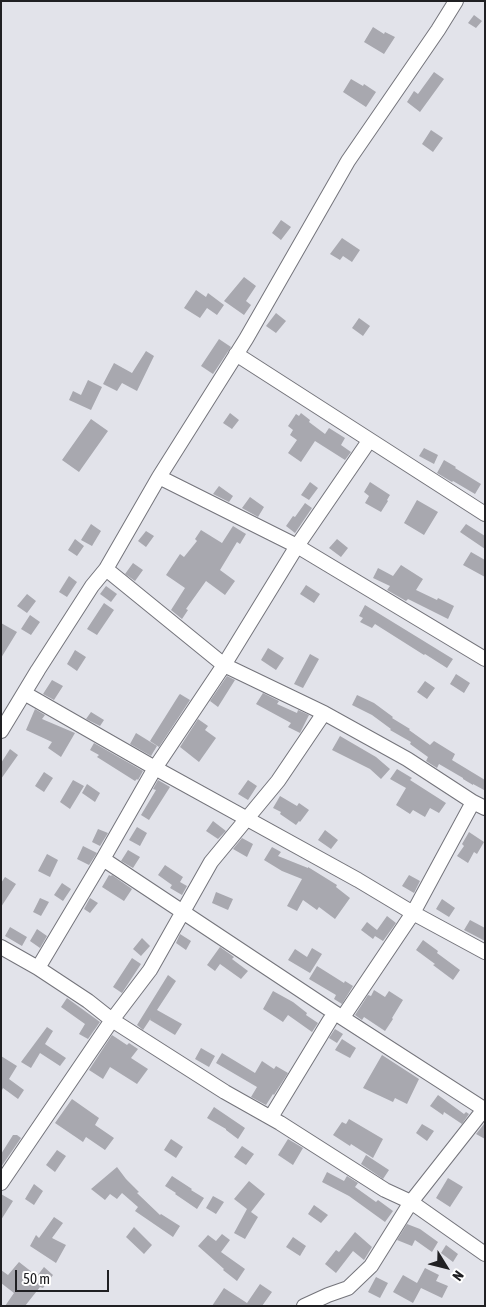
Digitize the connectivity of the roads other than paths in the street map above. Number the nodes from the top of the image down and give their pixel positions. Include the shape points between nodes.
1 (456, 1) edge
2 (236, 354) junction
3 (369, 441) junction
4 (159, 477) junction
5 (485, 514) edge
6 (297, 546) junction
7 (106, 569) junction
8 (485, 660) edge
9 (224, 665) junction
10 (24, 693) junction
11 (324, 713) junction
12 (1, 731) edge
13 (155, 768) junction
14 (479, 805) edge
15 (246, 818) junction
16 (103, 859) junction
17 (184, 912) junction
18 (413, 913) junction
19 (1, 947) edge
20 (485, 952) edge
21 (38, 968) junction
22 (339, 1015) junction
23 (112, 1020) junction
24 (484, 1108) edge
25 (271, 1117) junction
26 (1, 1183) edge
27 (411, 1202) junction
28 (485, 1254) edge
29 (304, 1306) edge

1 - 2 street via 348,161
2 - 3 street
2 - 4 street
3 - 5 street
3 - 6 street
4 - 6 street
4 - 7 street
6 - 8 street
6 - 9 street
7 - 9 street
7 - 10 street
9 - 11 street
9 - 13 street
10 - 12 street
10 - 13 street
11 - 14 street via 407,759
11 - 15 street via 278,781
13 - 15 street
13 - 16 street
14 - 18 street
15 - 17 street via 211,862
15 - 18 street
16 - 17 street
16 - 21 street
17 - 22 street
17 - 23 street via 150,970
18 - 20 street
18 - 22 street
19 - 21 street
21 - 23 street
22 - 24 street
22 - 25 street via 330,1020
23 - 25 street via 225,1092
23 - 26 street
24 - 27 street
25 - 27 street via 385,1190
27 - 28 street
27 - 29 street via 371,1266 348,1288

